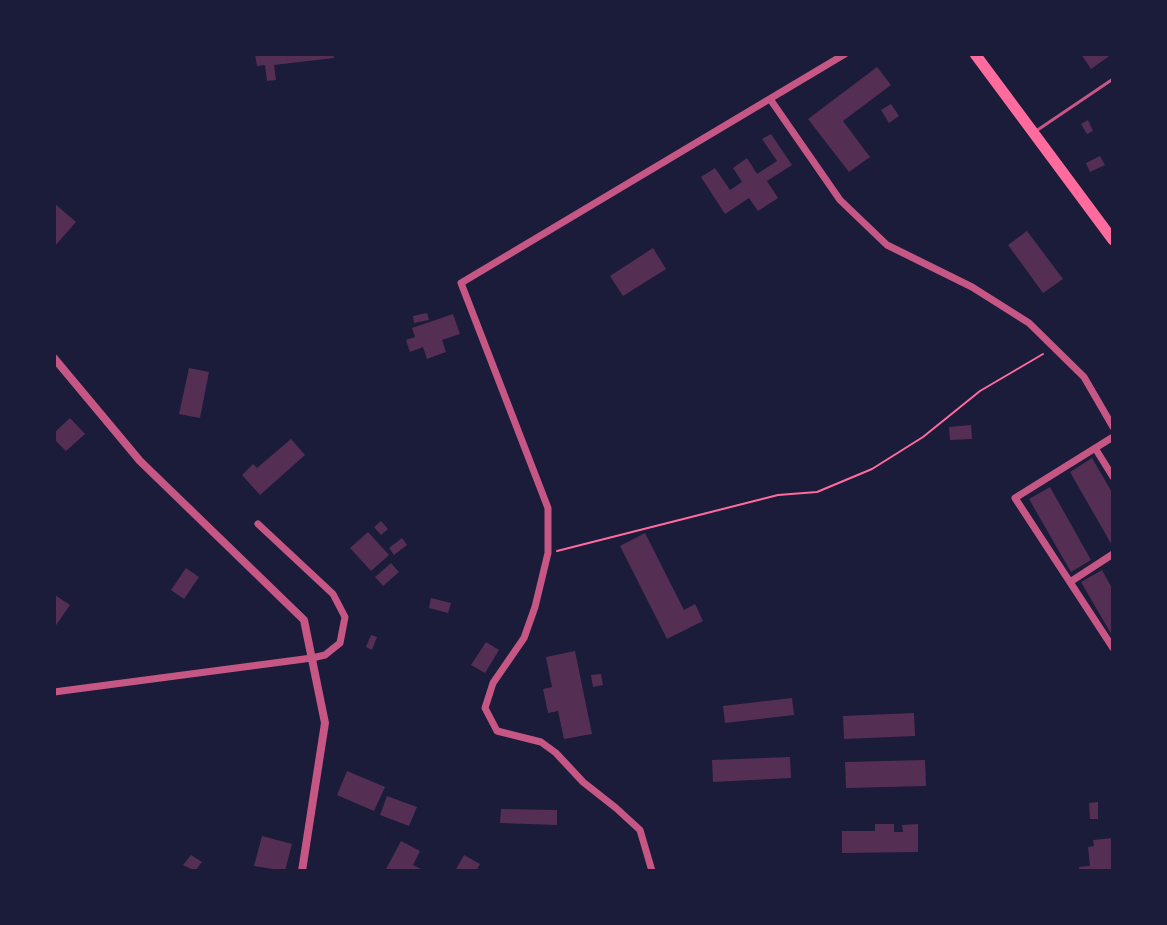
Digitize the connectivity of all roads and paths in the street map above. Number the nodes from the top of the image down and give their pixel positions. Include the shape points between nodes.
1 (845, 54) edge
2 (975, 54) edge
3 (1113, 79) edge
4 (770, 99) junction
5 (1033, 133) junction
6 (1113, 240) edge
7 (1054, 347) junction
8 (54, 358) edge
9 (1113, 427) edge
10 (1113, 437) edge
11 (1095, 448) junction
12 (1113, 477) edge
13 (258, 524) dead end
14 (548, 553) junction
15 (1113, 554) edge
16 (1070, 582) junction
17 (1113, 648) edge
18 (312, 658) junction
19 (54, 692) edge
20 (302, 871) edge
21 (652, 871) edge

1 - 4 street
2 - 5 highway
3 - 5 lane
4 - 7 street via 840,200 887,245 972,287 1029,323
4 - 14 street via 461,283 548,508
5 - 6 highway
7 - 9 street via 1084,377
7 - 14 path via 980,391 872,469 817,492 778,495
8 - 18 street via 140,461 304,620
10 - 11 street
11 - 12 street
11 - 16 street via 1015,498
13 - 18 street via 333,594 345,617 340,643
14 - 21 street via 524,638 493,683 485,708 497,731 541,742 640,830
15 - 16 street
16 - 17 street
18 - 19 street
18 - 20 street via 325,723

